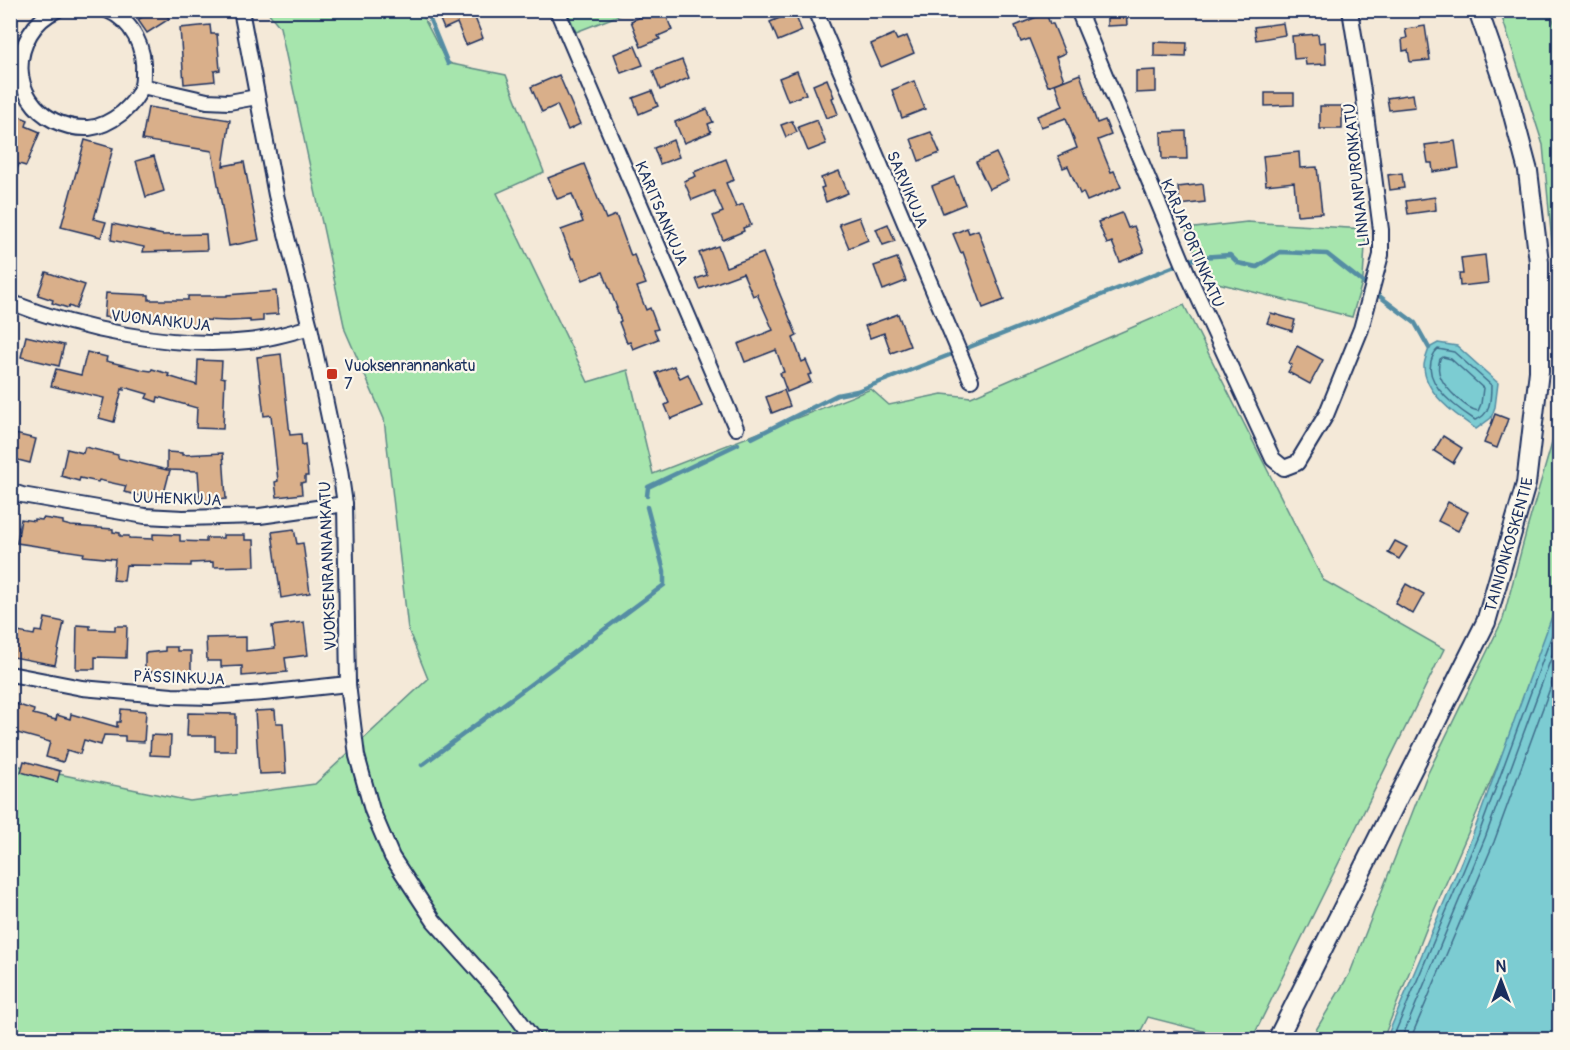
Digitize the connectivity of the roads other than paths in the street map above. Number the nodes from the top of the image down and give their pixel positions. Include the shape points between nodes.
1 (57, 10) edge
2 (107, 10) edge
3 (240, 10) edge
4 (557, 10) edge
5 (815, 10) edge
6 (1077, 10) edge
7 (1350, 10) edge
8 (1479, 10) edge
9 (142, 86) junction
10 (256, 97) junction
11 (10, 302) edge
12 (310, 327) junction
13 (971, 380) dead end
14 (736, 428) dead end
15 (1297, 463) joint
16 (10, 491) edge
17 (345, 504) junction
18 (10, 674) edge
19 (348, 684) junction
20 (534, 1040) edge
21 (1277, 1040) edge

1 - 9 street via 34,27 24,45 20,66 23,86 33,105 48,119 68,127 91,128 114,120
2 - 9 street via 127,24 139,41 144,62
3 - 10 street, VUOKSENRANNANKATU
4 - 14 street, KARITSANKUJA
5 - 13 street, SARVIKUJA
6 - 15 street, KARJAPORTINKATU via 1189,277 1273,459 1284,468
7 - 15 street, LINNANPURONKATU via 1368,126 1381,255 1361,329 1326,415
8 - 21 main road, TAINIONKOSKENTIE via 1528,171 1539,262 1539,371 1526,484 1486,622
9 - 10 street via 207,101
10 - 12 street, VUOKSENRANNANKATU
11 - 12 street, VUONANKUJA via 91,328 187,342 249,341
12 - 17 street, VUOKSENRANNANKATU
16 - 17 street, UUHENKUJA via 145,516 183,518 260,516
17 - 19 street, VUOKSENRANNANKATU
18 - 19 street, PÄSSINKUJA via 82,688 211,697
19 - 20 street, VUOKSENRANNANKATU via 357,756 372,810 392,856 434,921 503,998

